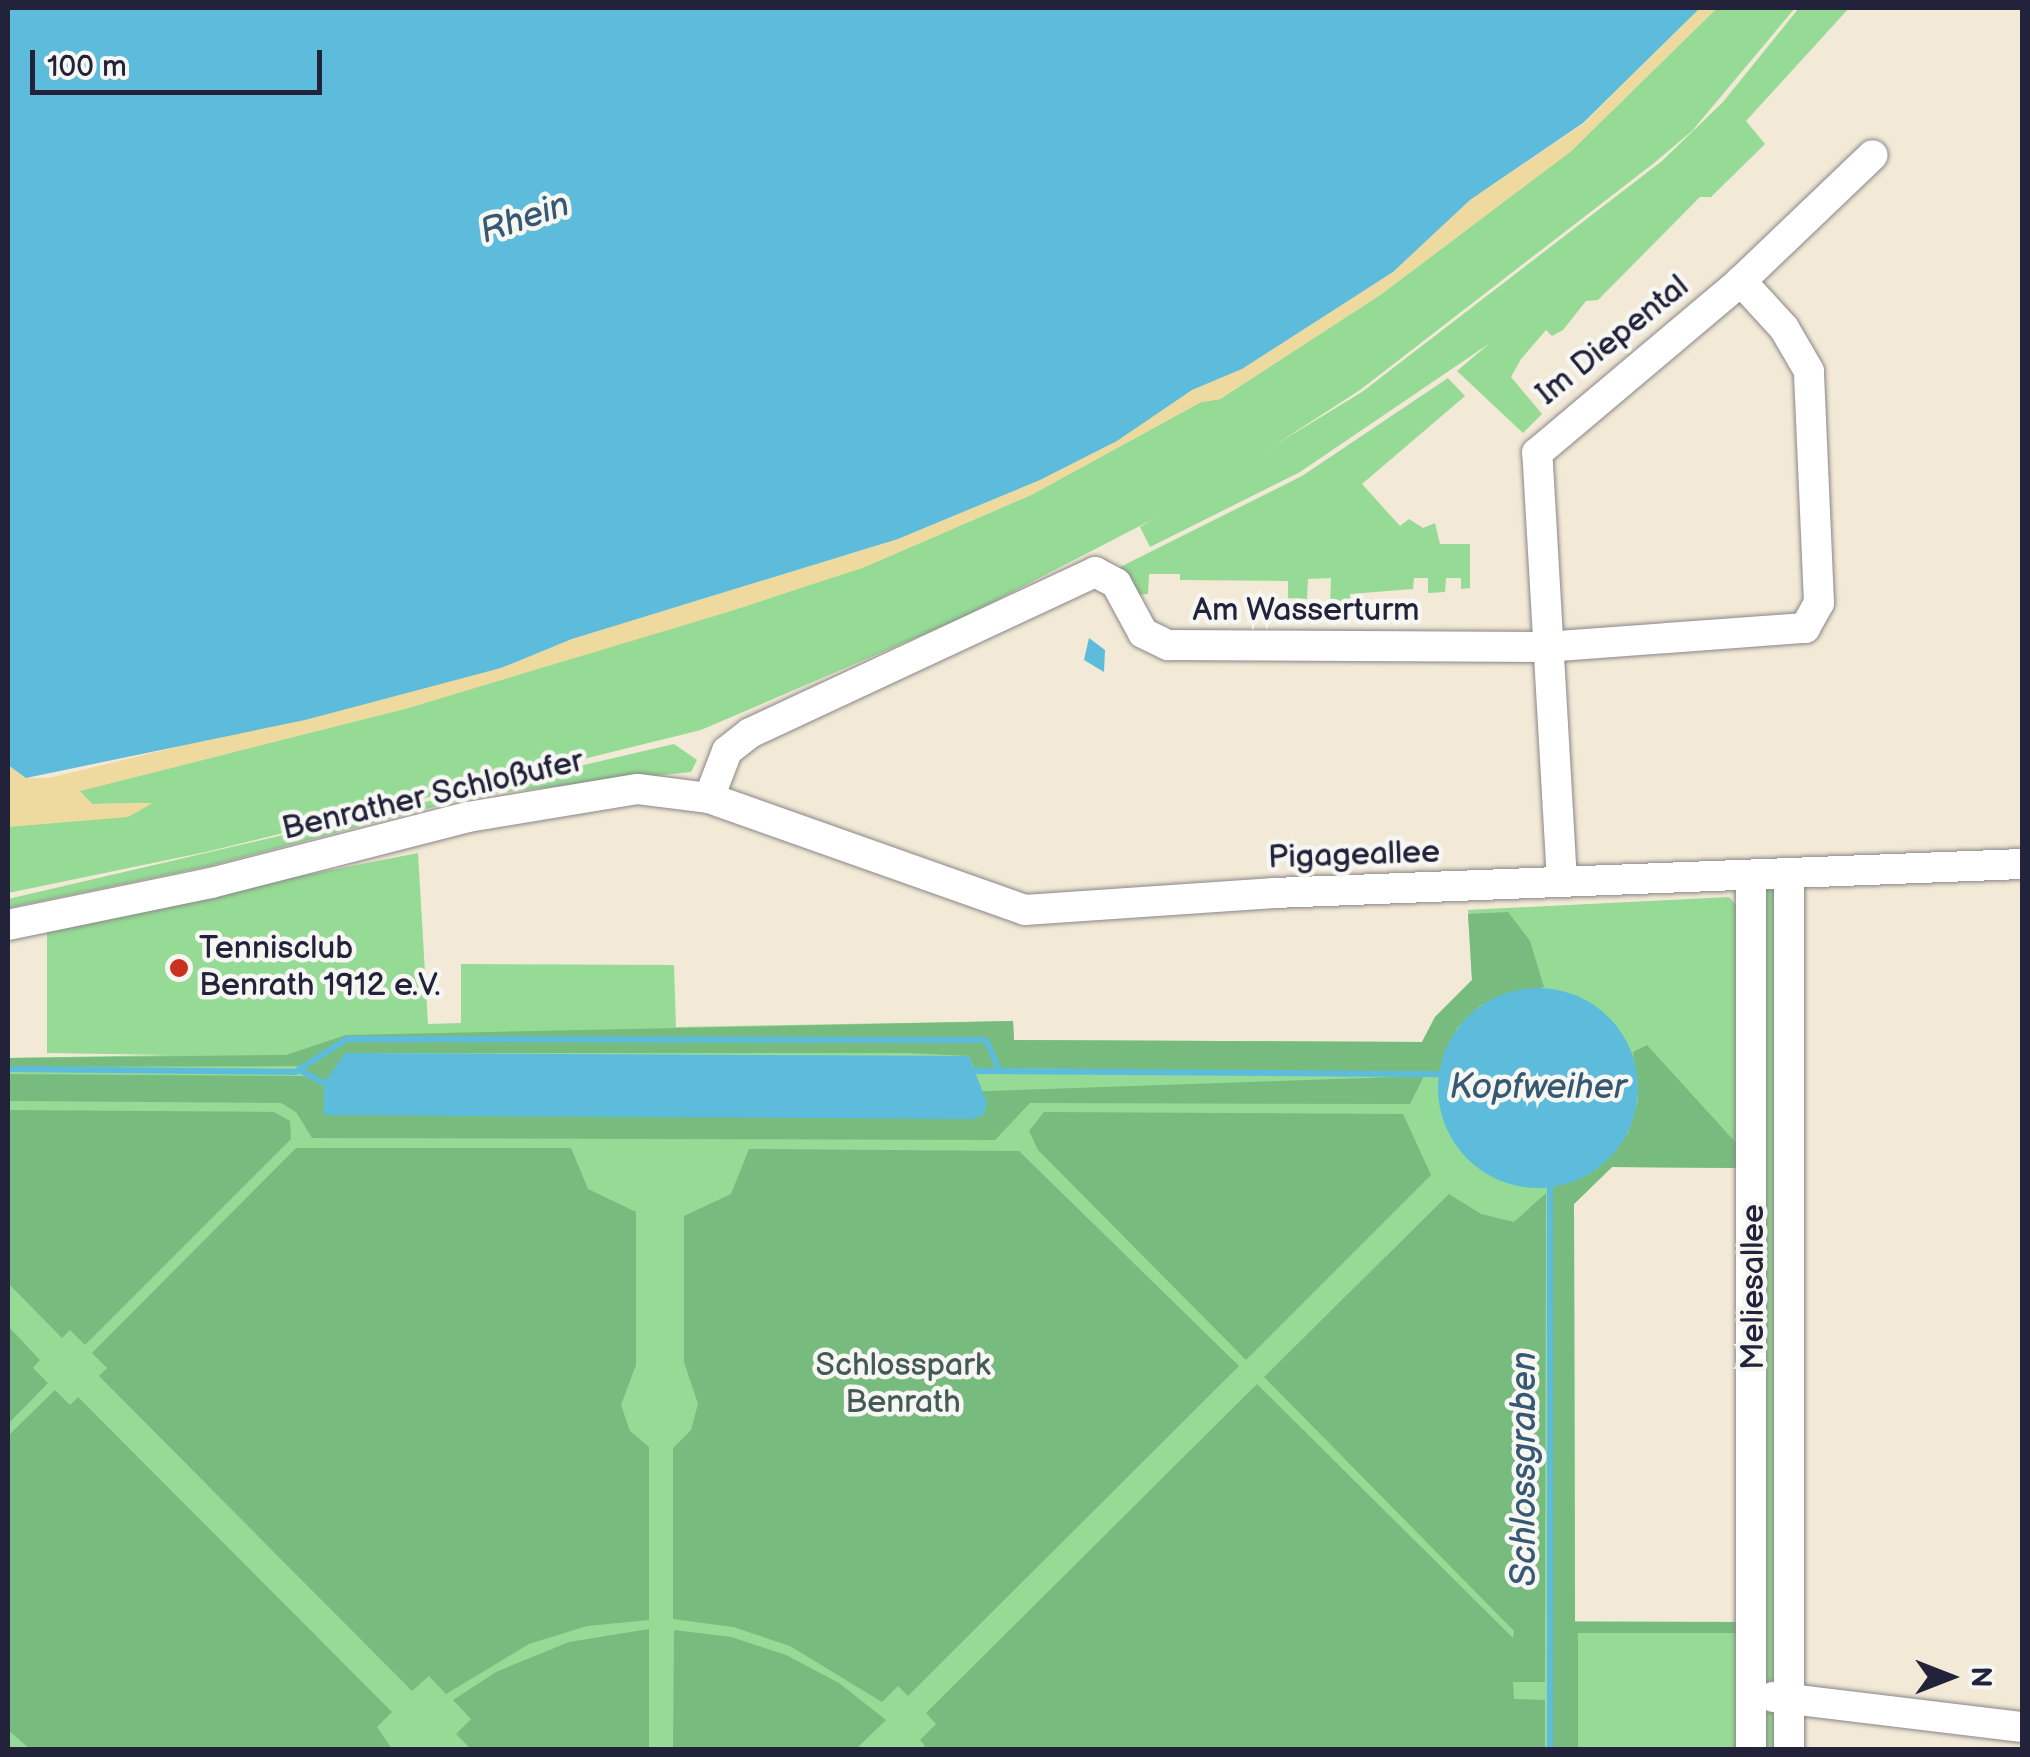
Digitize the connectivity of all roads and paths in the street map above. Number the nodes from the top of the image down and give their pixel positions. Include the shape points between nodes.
1 (1874, 155) dead end
2 (1741, 280) junction
3 (1546, 647) junction
4 (708, 798) junction
5 (2022, 864) edge
6 (1789, 874) junction
7 (1750, 875) junction
8 (1562, 881) junction
9 (8, 925) edge
10 (1751, 1692) junction
11 (1789, 1699) junction
12 (2022, 1726) edge
13 (1751, 1750) edge
14 (1790, 1750) edge

1 - 2 street, Im Diepental
2 - 3 street, Im Diepental via 1537,452
2 - 3 street via 1784,328 1808,371 1815,620 1792,633
3 - 4 street, Am Wasserturm via 1154,643 1104,573 1085,576 750,733 727,751
3 - 8 street, Im Diepental
4 - 8 street, Pigageallee via 1026,910
4 - 9 street, Benrather Schloßufer via 638,789 553,801
5 - 6 street, Pigageallee
6 - 7 street, Pigageallee
6 - 11 street, Meliesallee
7 - 8 street, Pigageallee
7 - 10 street, Meliesallee
10 - 11 street
10 - 13 street, Meliesallee
11 - 12 street
11 - 14 street, Meliesallee

